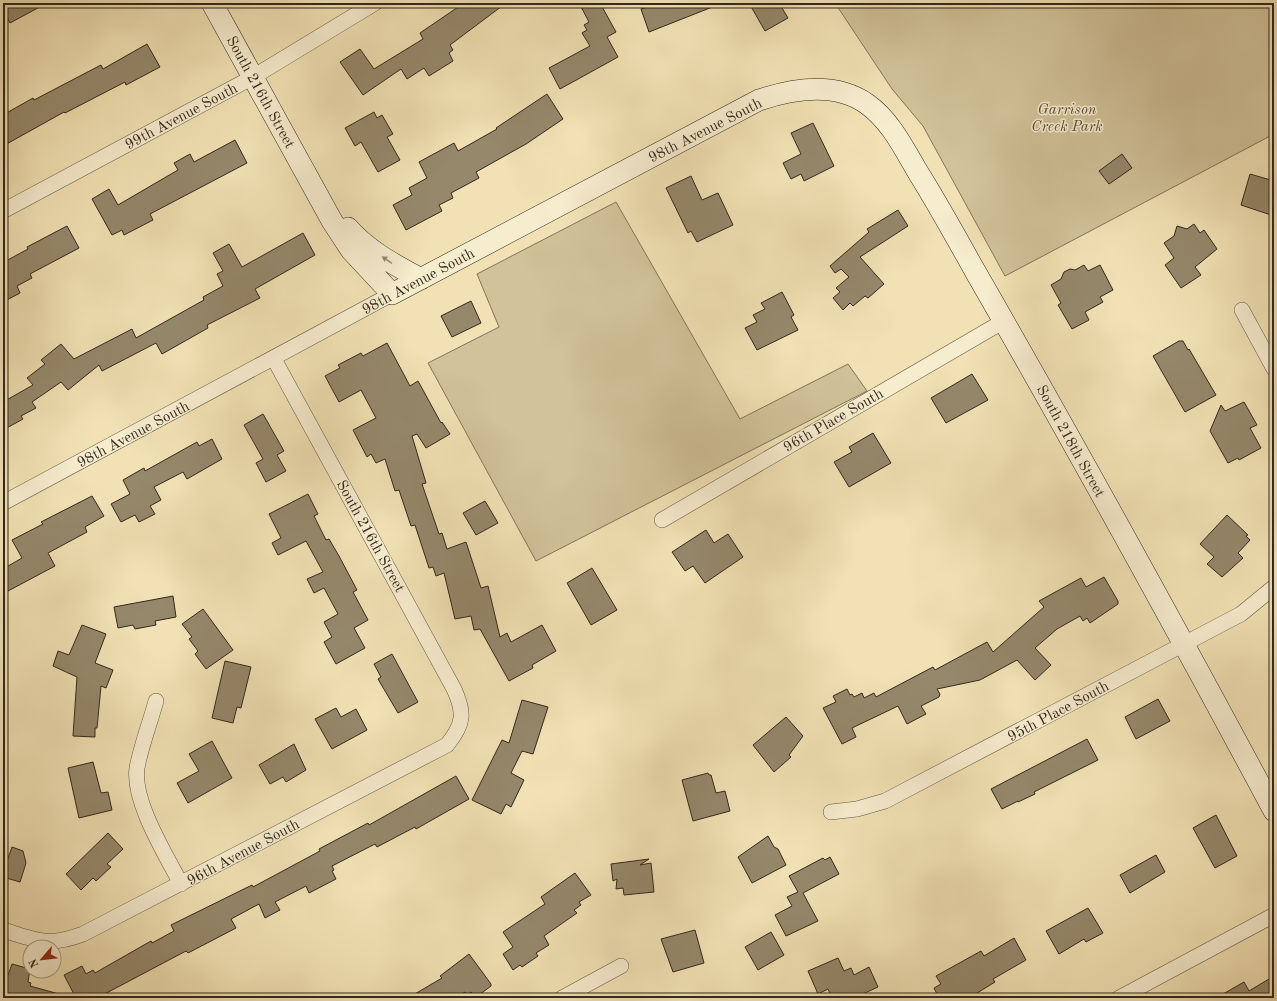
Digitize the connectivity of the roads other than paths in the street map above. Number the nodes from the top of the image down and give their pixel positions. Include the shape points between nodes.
1 (212, 3) edge
2 (375, 3) edge
3 (253, 77) junction
4 (842, 93) joint
5 (311, 181) junction
6 (3, 211) edge
7 (421, 279) junction
8 (392, 294) junction
9 (1242, 310) dead end
10 (1004, 321) junction
11 (274, 359) junction
12 (1274, 369) edge
13 (3, 502) edge
14 (662, 520) dead end
15 (1274, 587) edge
16 (1184, 645) junction
17 (156, 700) dead end
18 (462, 716) joint
19 (1274, 811) edge
20 (831, 812) dead end
21 (181, 884) junction
22 (1274, 915) edge
23 (3, 930) edge
24 (622, 966) dead end
25 (562, 998) edge
26 (1119, 998) edge

1 - 3 street, South 216th Street
2 - 3 street, 99th Avenue South
3 - 5 street, South 216th Street
3 - 6 street, 99th Avenue South
4 - 7 street, 98th Avenue South via 806,90 783,92 758,100
4 - 10 street, South 218th Street via 866,103 887,122
7 -> 5 street, South 216th Street via 390,263 357,239
5 - 8 street, South 216th Street via 351,250
7 - 8 street, 98th Avenue South
8 - 11 street, 98th Avenue South
9 - 12 street
10 - 14 street, 96th Place South
10 - 16 street, South 218th Street
11 - 13 street, 98th Avenue South
11 - 18 street, South 216th Street via 454,689 461,703
15 - 16 street, 95th Place South via 1241,614
16 - 19 street, South 218th Street
16 - 20 street, 95th Place South via 885,801 857,809
17 - 21 street via 137,769 137,787 145,811
18 - 21 street, 96th Avenue South via 459,730 447,745
21 - 23 street, 96th Avenue South via 64,942 42,942
22 - 26 street
24 - 25 street

